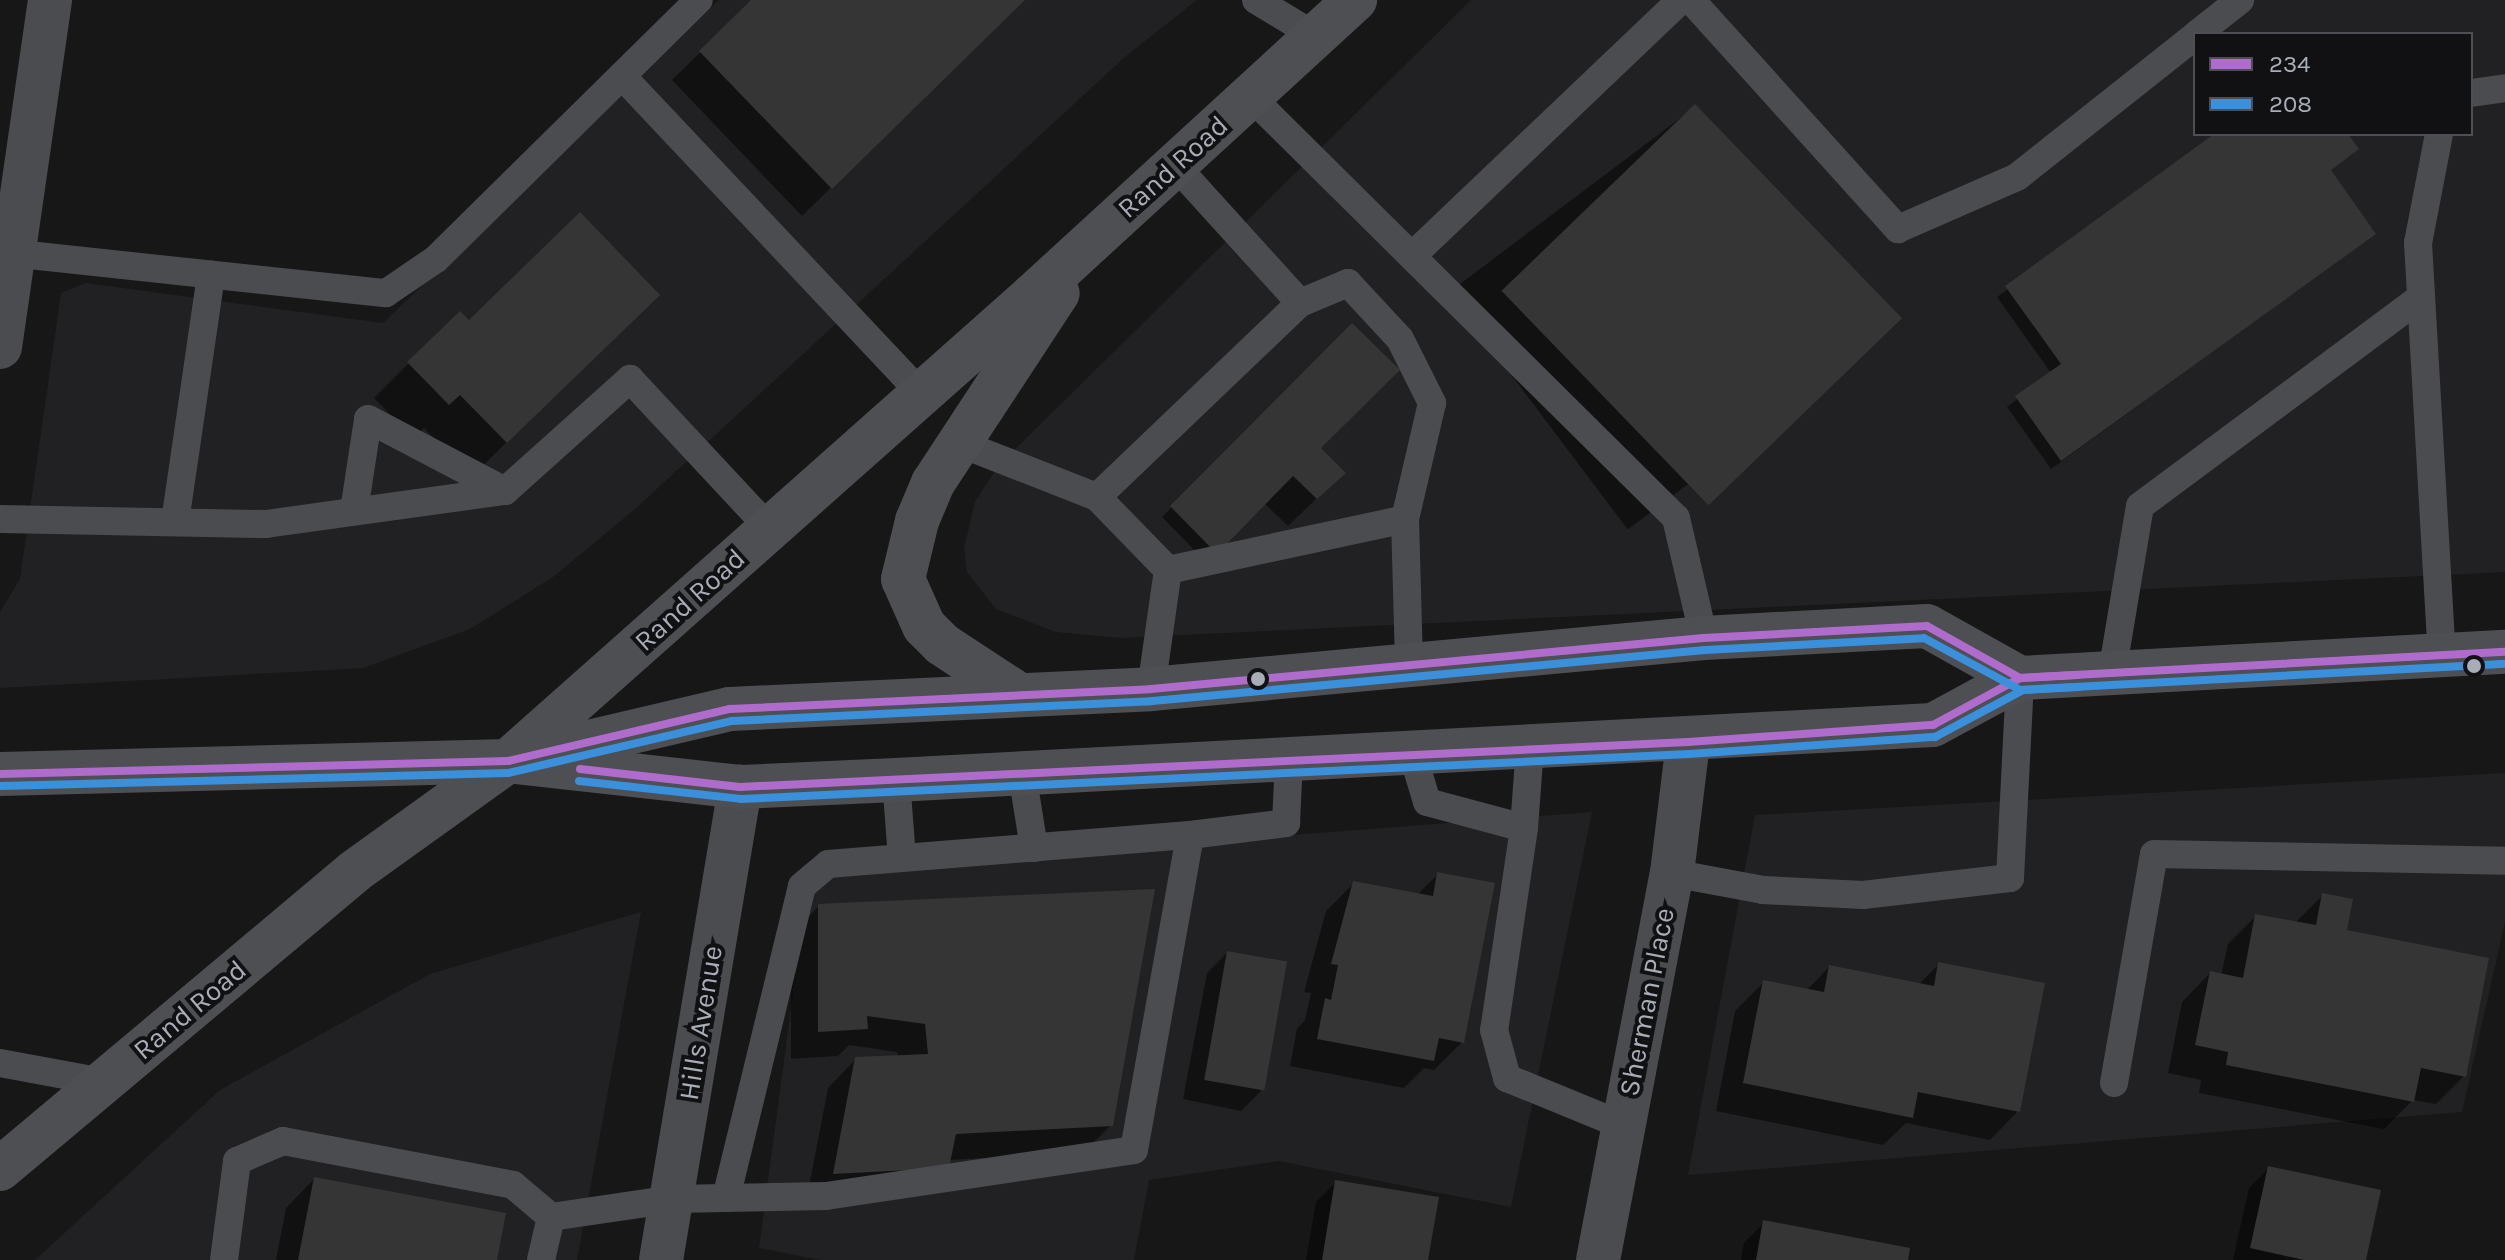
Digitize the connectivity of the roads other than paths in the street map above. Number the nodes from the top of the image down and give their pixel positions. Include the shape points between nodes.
1 (50, 0) edge
2 (699, 0) edge
3 (1256, 0) edge
4 (1355, 0) edge
5 (1681, 0) edge
6 (1691, 0) edge
7 (2240, 0) edge
8 (2200, 32) edge
9 (1317, 37) junction
10 (2193, 37) edge
11 (622, 76) junction
12 (2505, 88) edge
13 (2473, 93) edge
14 (1251, 97) junction
15 (2439, 136) edge
16 (1175, 165) junction
17 (1095, 237) junction
18 (7, 253) edge
19 (1412, 256) junction
20 (211, 275) junction
21 (2421, 297) junction
22 (1300, 303) junction
23 (0, 347) edge
24 (922, 394) junction
25 (959, 443) junction
26 (505, 491) junction
27 (1097, 497) junction
28 (354, 511) junction
29 (0, 519) edge
30 (1405, 519) junction
31 (175, 522) junction
32 (770, 529) junction
33 (1168, 570) junction
34 (1704, 638) junction
35 (2505, 652) edge
36 (2442, 656) junction
37 (1409, 663) junction
38 (2112, 673) junction
39 (2020, 678) junction
40 (1151, 689) junction
41 (1018, 694) junction
42 (1688, 742) junction
43 (1530, 746) junction
44 (1412, 752) junction
45 (1289, 760) junction
46 (508, 761) junction
47 (1022, 773) junction
48 (0, 774) edge
49 (896, 780) junction
50 (740, 787) junction
51 (1524, 828) junction
52 (1190, 835) junction
53 (1034, 848) junction
54 (902, 858) junction
55 (2505, 861) edge
56 (1672, 873) junction
57 (0, 1063) edge
58 (103, 1082) junction
59 (2114, 1083) dead end
60 (1624, 1126) junction
61 (0, 1169) edge
62 (726, 1198) junction
63 (673, 1199) junction
64 (551, 1217) junction
65 (224, 1260) edge
66 (541, 1260) edge
67 (661, 1260) edge
68 (1598, 1260) edge

1 - 18 street
2 - 11 lane
3 - 9 lane
4 - 9 main road, Rand Road
5 - 19 lane
6 - 10 lane via 1898,229 2017,177
7 - 8 lane
9 - 14 main road, Rand Road
11 - 20 lane via 436,259 386,293
11 - 24 lane
12 - 13 lane
14 - 16 main road, Rand Road
14 - 19 lane
15 - 21 lane via 2418,243
16 - 17 main road, Rand Road
16 - 22 lane
17 - 24 main road, Rand Road
17 - 25 main road
18 - 20 lane
18 - 23 street
19 - 34 lane via 1676,518
20 - 31 lane
21 - 36 lane
21 - 38 lane via 2140,506
22 - 27 lane
22 - 30 lane via 1348,283 1400,339 1432,403
24 - 32 main road, Rand Road
25 - 27 lane
25 - 41 main road via 917,521 903,579 924,626 963,663
26 - 28 lane
26 - 28 lane via 368,419
26 - 32 lane via 630,379
27 - 33 lane
28 - 31 lane via 266,524
29 - 31 lane
30 - 33 lane
30 - 37 lane
32 - 46 main road, Rand Road
33 - 40 lane
34 - 37 main road
34 - 39 main road via 1927,626
35 - 36 main road
36 - 38 main road
37 - 40 main road
38 - 39 main road
39 - 42 main road via 1933,725
39 - 56 lane via 2010,878 1863,895 1763,890
40 - 41 main road
41 - 46 main road via 730,709
42 - 43 main road
42 - 56 street, Sherman Place
43 - 44 main road
43 - 51 lane
44 - 45 main road
44 - 51 lane via 1427,802
45 - 47 main road
45 - 52 lane via 1286,823
46 - 48 main road
46 - 50 main road
46 - 58 main road, Rand Road via 355,871
47 - 49 main road
47 - 53 lane
49 - 50 main road
49 - 54 lane
50 - 63 street, Hills Avenue
51 - 60 lane via 1494,1030 1507,1078
52 - 53 lane
52 - 62 lane via 1134,1150 826,1196
53 - 54 lane
54 - 62 lane via 828,864 802,886
55 - 59 lane via 2154,854
56 - 60 street, Sherman Place
57 - 58 lane
58 - 61 main road, Rand Road
60 - 68 street, Sherman Place
62 - 63 lane
63 - 64 lane
63 - 67 street, Hills Avenue
64 - 65 lane via 513,1185 283,1141 237,1161
64 - 66 lane

